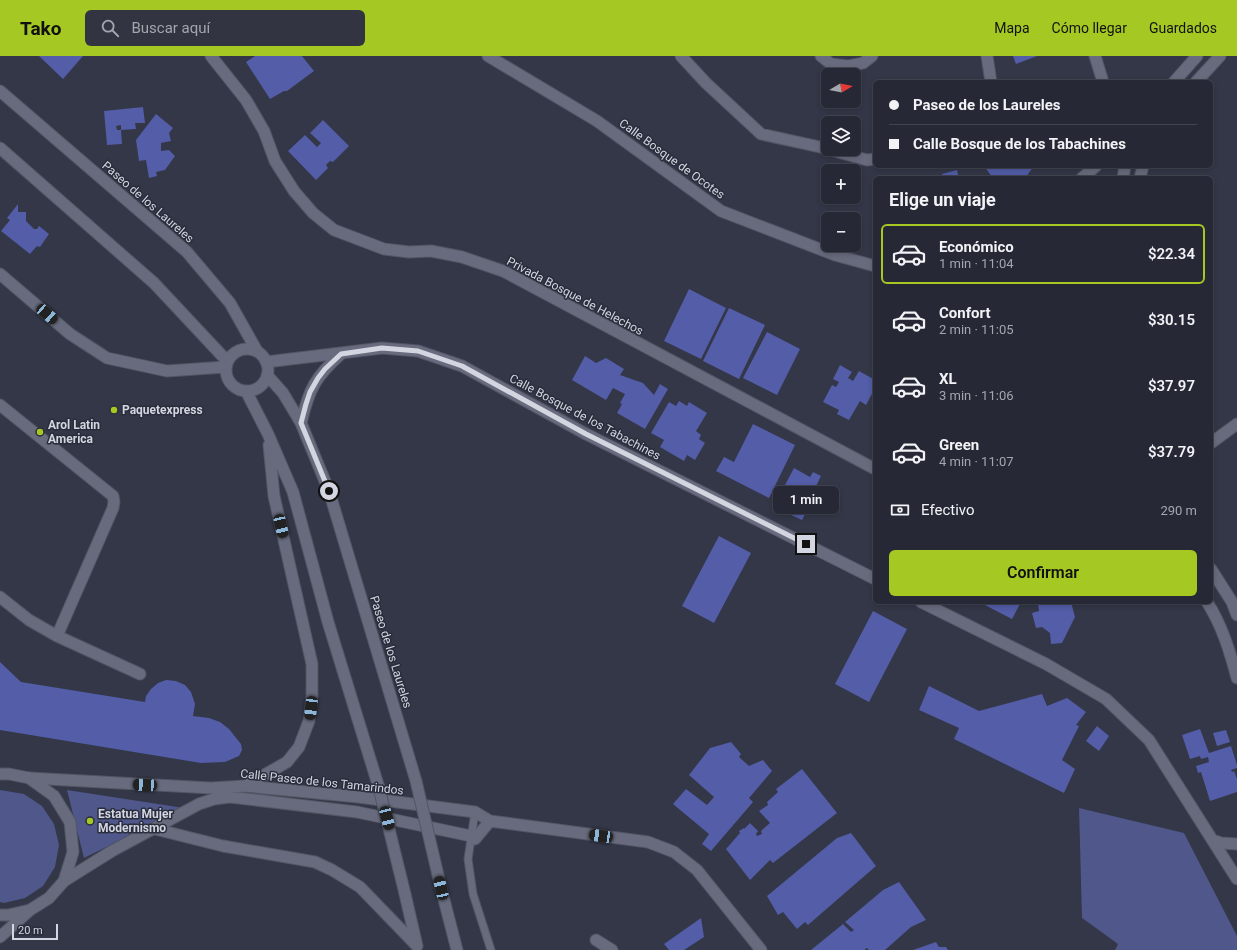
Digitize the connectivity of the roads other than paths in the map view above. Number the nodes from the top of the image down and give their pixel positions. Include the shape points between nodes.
1 (211, 56) edge
2 (488, 56) edge
3 (681, 56) edge
4 (821, 56) edge
5 (872, 56) edge
6 (987, 56) edge
7 (1095, 56) edge
8 (1197, 56) edge
9 (1220, 56) edge
10 (991, 80) edge
11 (1102, 80) edge
12 (1176, 80) edge
13 (1198, 80) edge
14 (0, 91) edge
15 (0, 148) edge
16 (873, 159) edge
17 (1094, 168) edge
18 (1084, 176) edge
19 (873, 265) edge
20 (0, 274) edge
21 (257, 351) junction
22 (341, 354) junction
23 (266, 362) junction
24 (226, 364) junction
25 (268, 375) junction
26 (246, 391) junction
27 (0, 405) edge
28 (301, 423) junction
29 (1237, 424) edge
30 (268, 434) junction
31 (1213, 442) edge
32 (873, 468) edge
33 (1213, 572) edge
34 (873, 578) edge
35 (0, 597) edge
36 (925, 604) edge
37 (1208, 604) edge
38 (1237, 615) edge
39 (57, 636) junction
40 (140, 674) dead end
41 (1237, 678) edge
42 (0, 774) edge
43 (29, 778) junction
44 (245, 786) junction
45 (475, 812) junction
46 (490, 821) junction
47 (155, 829) junction
48 (471, 836) junction
49 (1213, 840) junction
50 (1237, 844) edge
51 (1237, 879) edge
52 (64, 881) junction
53 (30, 910) junction
54 (0, 915) edge
55 (0, 937) edge
56 (596, 940) dead end
57 (418, 948) edge
58 (457, 950) edge
59 (491, 950) edge
60 (612, 950) edge
61 (761, 950) edge

1 - 32 street, Privada Bosque de Helechos via 246,100 264,131 275,161 294,191 313,213 334,230 384,249 431,251 462,257 504,271
2 - 19 street, Calle Bosque de Ocotes via 597,121 721,212 835,255
3 - 16 street via 706,84 761,134 867,160
4 - 5 street via 831,64 848,66 863,63
6 - 10 street
7 - 11 street
8 - 12 street
9 - 13 street
14 - 21 street, Paseo de los Laureles via 187,252 230,303
15 - 24 street via 154,283
17 - 18 street
20 - 24 street via 70,334 107,358 167,371
21 - 23 street
21 - 24 street via 251,348 237,350
22 - 23 street, Calle Bosque de los Tabachines
22 - 28 street via 318,378 310,392
22 - 34 street, Calle Bosque de los Tabachines via 382,348 418,351 462,366 586,434
23 - 25 street
24 - 26 street via 226,376 230,384
25 - 26 street via 262,385 252,391
25 - 28 street, Paseo de los Laureles via 283,393
26 - 30 street
27 - 39 street via 112,496 114,502
28 - 58 street, Paseo de los Laureles, bridge via 329,491 416,781
29 - 31 street
30 - 44 street via 274,496 312,664 312,696 309,722 298,747 287,762
30 - 57 street, bridge via 293,492 328,622 379,788
33 - 38 street
35 - 39 street via 29,620
36 - 49 street via 1046,664 1106,699 1149,740
37 - 41 street via 1230,654
39 - 40 street
42 - 43 street, Calle Paseo de los Tamarindos
43 - 44 street, Calle Paseo de los Tamarindos via 211,788
43 - 52 street via 54,796 70,822 73,852
44 - 45 street, Calle Paseo de los Tamarindos
45 - 46 street, Calle Paseo de los Tamarindos
45 - 48 lane
46 - 48 street via 475,839
46 - 61 street, Calle Paseo de los Tamarindos via 648,842 674,852 697,870
47 - 48 street, Calle Paseo de los Tamarindos via 199,804 214,799 230,798 356,812
47 - 52 street, Calle Paseo de los Tamarindos
47 - 57 street via 223,846 315,862 360,887
48 - 59 lane via 468,859 473,894
49 - 50 street
49 - 51 street
52 - 53 street via 49,898
53 - 54 street
53 - 55 street
56 - 60 street

